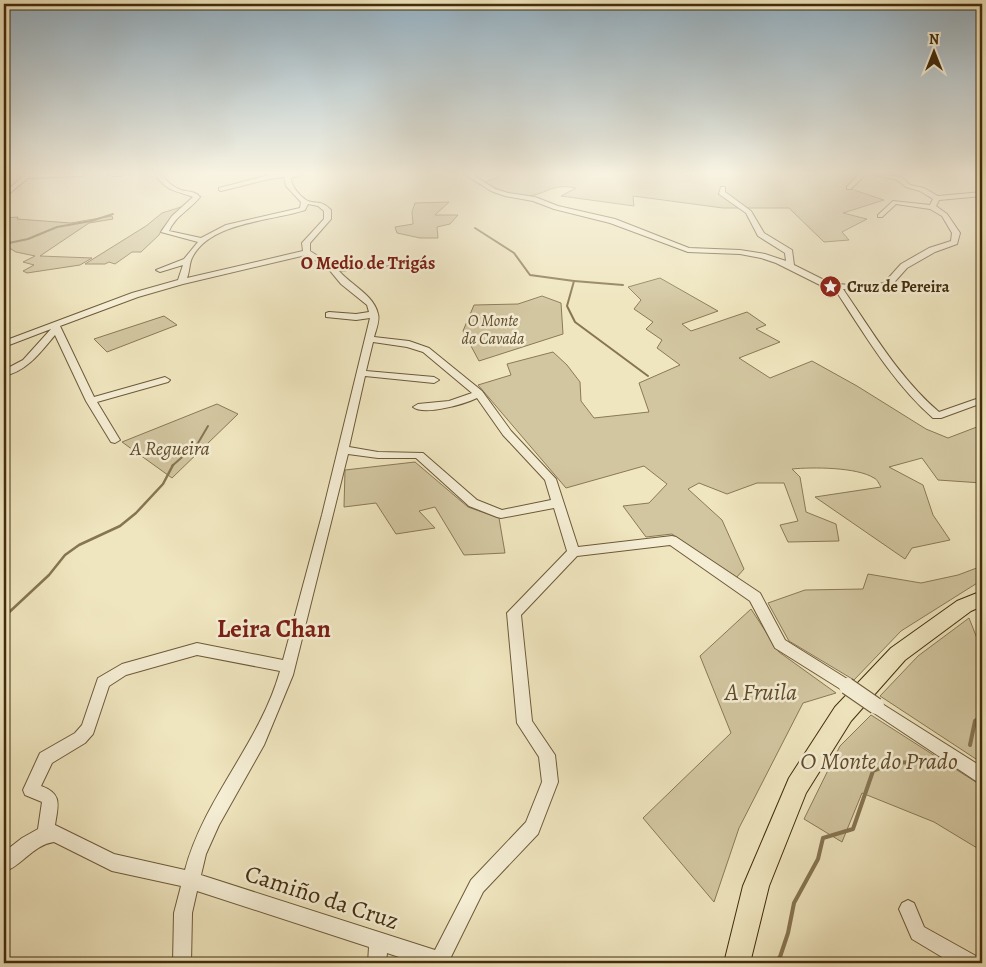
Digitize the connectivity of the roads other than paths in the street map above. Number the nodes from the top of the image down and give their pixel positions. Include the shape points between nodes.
1 (173, 219) edge
2 (261, 219) edge
3 (327, 219) edge
4 (608, 219) edge
5 (754, 219) edge
6 (948, 219) edge
7 (202, 241) junction
8 (307, 252) junction
9 (188, 260) junction
10 (403, 261) dead end
11 (790, 267) junction
12 (332, 269) junction
13 (160, 270) dead end
14 (180, 282) junction
15 (837, 286) junction
16 (374, 314) junction
17 (328, 315) dead end
18 (56, 327) junction
19 (370, 339) junction
20 (4, 344) edge
21 (4, 373) edge
22 (362, 373) junction
23 (165, 380) dead end
24 (434, 380) dead end
25 (479, 394) junction
26 (982, 400) edge
27 (91, 401) junction
28 (418, 407) dead end
29 (114, 440) dead end
30 (343, 450) junction
31 (558, 503) junction
32 (574, 552) junction
33 (982, 598) edge
34 (287, 667) junction
35 (982, 776) edge
36 (46, 834) junction
37 (4, 863) edge
38 (190, 880) junction
39 (908, 910) dead end
40 (379, 942) junction
41 (439, 962) edge
42 (182, 963) edge
43 (377, 963) edge
44 (737, 963) edge
45 (969, 963) edge

1 - 7 street via 165,232
2 - 7 street via 215,231
3 - 8 street via 306,244
4 - 11 street via 688,250 740,252 780,261
5 - 11 street via 761,234 789,252
6 - 15 street via 956,233 954,242 904,266 887,285 864,288
7 - 9 street
8 - 12 street
8 - 14 street
9 - 13 street
9 - 14 street via 185,276
10 - 12 street
11 - 15 street
12 - 16 street via 371,304
14 - 18 street via 135,295
15 - 26 street via 880,352 938,416
16 - 17 street via 356,317
16 - 19 street
18 - 20 street
18 - 21 street via 22,366
18 - 27 street
19 - 22 street
19 - 25 street via 409,344 426,350
22 - 24 street
22 - 30 street
23 - 27 street
25 - 28 street via 455,404
25 - 31 street via 507,433 550,479
27 - 29 street
30 - 31 street via 378,455 419,455 473,503 501,514
30 - 34 street
31 - 32 street
32 - 35 street, bridge via 672,540 755,596 780,644
32 - 41 street via 514,613 526,723 547,755 550,782 532,828 477,886
33 - 44 highway via 964,606 898,654 843,714 797,786 756,886
34 - 36 street via 197,649 122,670 103,682 88,729 80,738 46,758 31,790 48,796 50,800
34 - 38 street via 259,740 213,819
36 - 37 street
36 - 38 street, Camiño da Cruz via 55,833 112,862
38 - 40 street, Camiño da Cruz
38 - 42 street via 183,913
39 - 45 street via 918,933
40 - 41 street, Camiño da Cruz
40 - 43 street

